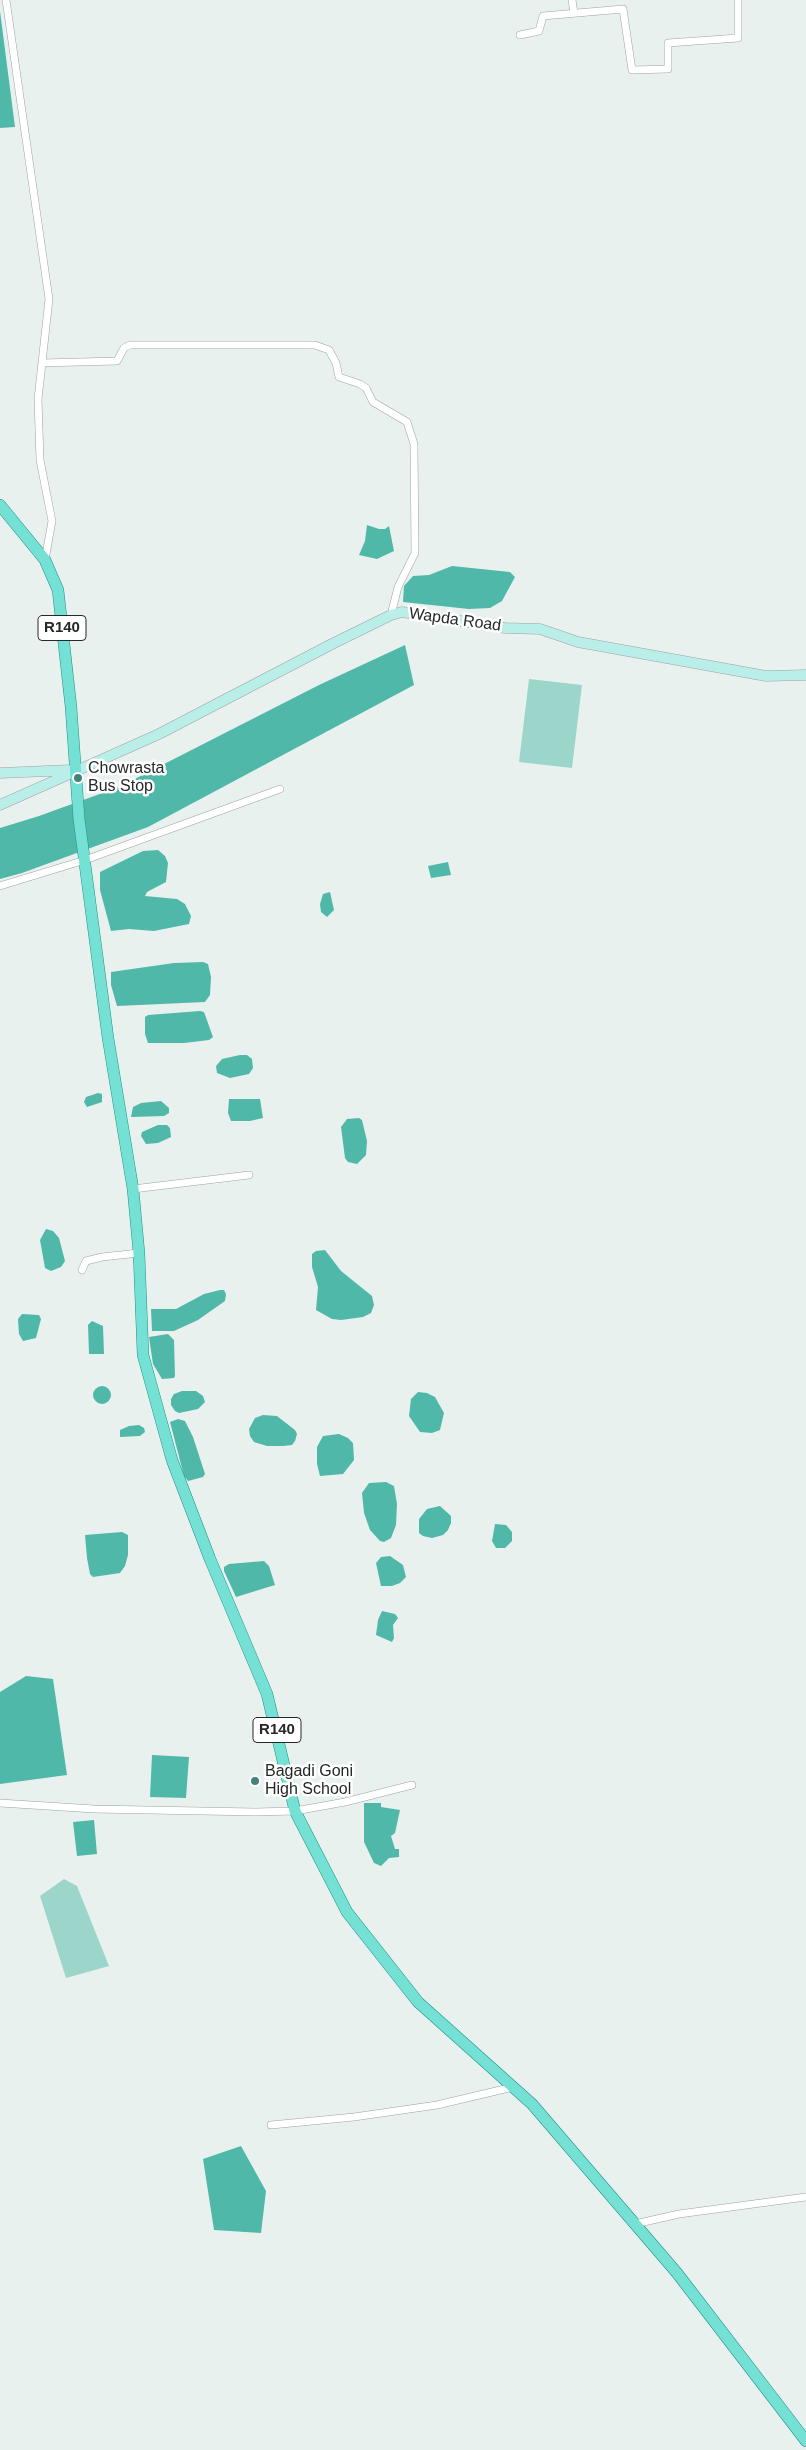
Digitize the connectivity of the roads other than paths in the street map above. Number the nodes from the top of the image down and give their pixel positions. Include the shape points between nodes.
1 (6, 0) edge
2 (572, 0) edge
3 (738, 0) edge
4 (574, 13) junction
5 (520, 35) dead end
6 (42, 363) junction
7 (0, 505) edge
8 (45, 560) junction
9 (391, 615) junction
10 (806, 675) edge
11 (76, 769) junction
12 (0, 773) edge
13 (280, 789) dead end
14 (0, 805) edge
15 (85, 860) junction
16 (0, 886) edge
17 (249, 1174) dead end
18 (133, 1189) junction
19 (139, 1253) junction
20 (82, 1270) dead end
21 (412, 1785) dead end
22 (0, 1803) edge
23 (295, 1811) junction
24 (513, 2087) junction
25 (270, 2125) dead end
26 (806, 2197) edge
27 (634, 2224) junction
28 (806, 2441) edge

1 - 6 street via 49,299
2 - 4 street
3 - 4 street via 738,38 668,43 668,69 632,70 623,9
4 - 5 street via 543,16 539,31
6 - 8 street via 38,399 40,460 52,521
6 - 9 street via 117,361 124,348 130,345 315,345 329,350 339,377 360,384 366,388 373,402 407,422 414,444 416,552 398,587
7 - 8 main road, R140
8 - 11 main road, R140 via 58,590
9 - 10 main road, Wapda Road via 407,612 505,628 540,629 578,642 766,676
9 - 11 main road, Wapda Road via 159,734
11 - 12 main road
11 - 14 main road, Wapda Road
11 - 15 main road, R140
13 - 15 street
15 - 16 street
15 - 18 main road, R140 via 108,1038
17 - 18 street
18 - 19 main road, R140
19 - 20 street via 86,1261
19 - 23 main road, R140 via 143,1355 152,1389 179,1478 267,1694
21 - 23 street
22 - 23 street via 103,1809
23 - 24 main road, R140 via 348,1912 412,1995
24 - 25 street via 437,2105
24 - 27 main road, R140 via 532,2104
26 - 27 street via 679,2214
27 - 28 main road, R140 via 677,2273

